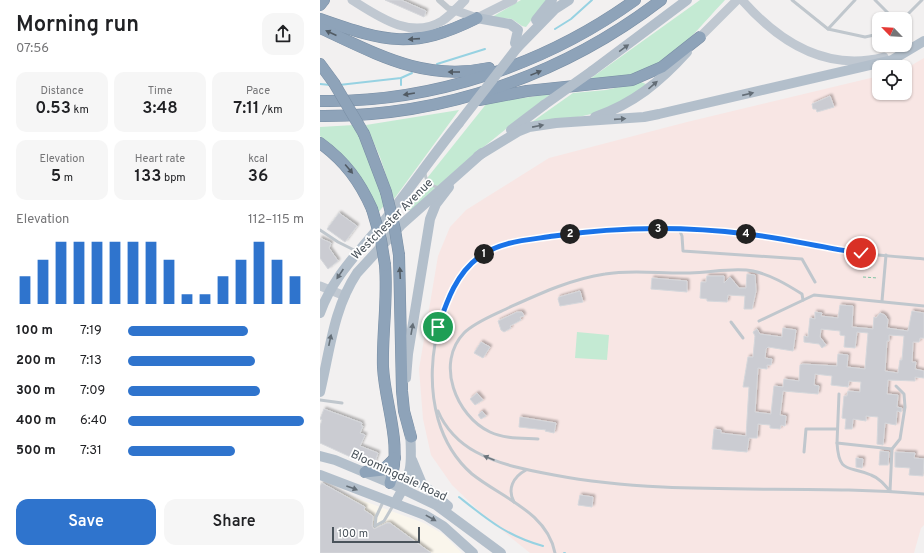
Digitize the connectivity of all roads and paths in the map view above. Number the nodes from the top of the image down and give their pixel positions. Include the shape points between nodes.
1 (324, 0) edge
2 (352, 0) edge
3 (439, 0) edge
4 (466, 0) edge
5 (513, 0) edge
6 (552, 0) edge
7 (570, 0) edge
8 (635, 0) edge
9 (661, 0) edge
10 (687, 0) edge
11 (690, 0) edge
12 (737, 0) edge
13 (742, 0) edge
14 (792, 0) edge
15 (855, 0) edge
16 (875, 0) edge
17 (922, 0) edge
18 (320, 5) edge
19 (454, 10) junction
20 (887, 12) edge
21 (910, 12) edge
22 (671, 13) junction
23 (477, 18) junction
24 (320, 19) edge
25 (320, 28) edge
26 (828, 29) junction
27 (872, 36) edge
28 (700, 37) junction
29 (924, 41) edge
30 (519, 44) junction
31 (559, 45) junction
32 (320, 64) edge
33 (320, 101) edge
34 (434, 105) junction
35 (320, 116) edge
36 (581, 121) junction
37 (320, 143) edge
38 (475, 159) junction
39 (426, 165) junction
40 (441, 188) junction
41 (679, 229) junction
42 (320, 230) edge
43 (358, 251) junction
44 (886, 255) junction
45 (924, 259) edge
46 (863, 277) dead end
47 (884, 279) junction
48 (815, 282) dead end
49 (320, 286) edge
50 (330, 290) junction
51 (345, 296) junction
52 (804, 300) junction
53 (882, 301) junction
54 (924, 306) edge
55 (320, 311) edge
56 (759, 321) dead end
57 (731, 322) dead end
58 (743, 338) dead end
59 (896, 386) dead end
60 (320, 392) edge
61 (839, 394) dead end
62 (320, 400) edge
63 (342, 403) dead end
64 (435, 404) junction
65 (837, 429) junction
66 (411, 437) junction
67 (538, 439) dead end
68 (837, 443) junction
69 (892, 448) junction
70 (804, 452) dead end
71 (320, 456) edge
72 (412, 456) junction
73 (395, 458) junction
74 (526, 470) junction
75 (365, 472) junction
76 (320, 475) edge
77 (390, 483) junction
78 (403, 489) junction
79 (890, 491) junction
80 (924, 494) edge
81 (384, 500) junction
82 (395, 503) junction
83 (514, 503) junction
84 (473, 553) edge
85 (502, 553) edge
86 (555, 553) edge

1 - 18 highway
2 - 19 main road via 398,26 411,28 436,24
3 - 19 street
4 - 19 main road
5 - 23 main road
6 - 30 main road
7 - 30 main road via 555,10
8 - 31 highway via 597,25
34 -> 9 highway via 500,87 553,66 605,38
10 - 22 main road
11 - 22 main road
12 - 28 main road
13 - 29 main road via 774,32 792,44 834,59 856,61 878,58 904,51
14 - 26 lane
15 - 26 lane
16 - 20 lane
17 - 21 lane
19 - 23 main road
38 -> 22 main road, Westchester Avenue, bridge via 544,105
23 -> 24 highway via 435,36 405,40 373,36
23 - 30 main road via 514,25 518,30
31 -> 25 highway via 492,67 449,73 411,67
26 - 27 lane via 865,37
28 - 34 highway via 662,67 632,80 527,91
36 -> 28 main road via 612,110 645,92
36 -> 29 main road via 644,117 750,94 892,60
30 - 39 main road, Westchester Avenue, bridge
31 -> 33 highway via 520,63 444,87 388,97
66 -> 32 highway, bridge via 402,391 399,255 386,192 364,134
34 - 35 highway via 368,114
38 -> 36 main road via 529,127
37 -> 73 highway, bridge via 348,168 361,186 372,209 381,240 385,265 383,367 394,434
38 - 40 main road, Westchester Avenue
66 -> 38 main road via 407,370 430,219 444,193
39 - 40 lane via 426,179 429,185
39 - 43 main road, Westchester Avenue
40 - 51 main road, Westchester Avenue via 392,233 364,264
41 - 44 lane via 748,234 822,248
41 - 48 lane via 683,251 802,259
41 - 64 lane via 613,230 531,239 506,244 479,257 466,269 454,286 438,327 433,363
42 - 43 lane
43 -> 50 main road, Westchester Avenue
44 - 45 lane
44 - 47 lane
46 - 47 path
47 - 53 lane
49 - 50 main road
50 - 51 main road
50 - 55 main road, Westchester Avenue
60 -> 51 main road, Westchester Avenue via 330,336
52 - 53 lane via 814,295
52 - 56 lane
52 - 67 lane via 802,294 778,279 751,270 606,274 538,294 477,324 464,333 454,345 451,356 452,387 458,402 475,421 490,432 506,437
53 - 54 lane
57 - 58 lane
59 - 69 lane via 904,394 905,406 900,439
61 - 65 lane
62 - 63 lane
74 -> 64 lane via 491,459 468,447 449,430
64 - 83 lane via 444,435 458,459 472,474
65 - 68 lane
65 - 70 lane via 806,430
66 - 72 main road
68 - 69 lane
68 - 79 lane via 838,454 844,466 878,478
69 - 79 lane
71 - 75 main road, Bloomingdale Road
72 - 78 main road via 409,478
72 - 85 main road via 417,475 426,488
73 - 75 highway via 382,470
73 - 77 highway
74 - 79 lane via 581,480 648,486
74 - 83 lane via 515,478 511,487
75 - 77 main road, Bloomingdale Road
76 -> 81 main road, Bloomingdale Road
77 - 78 main road, Bloomingdale Road
77 - 81 main road
78 - 82 main road
78 - 85 main road, Bloomingdale Road via 444,510
79 - 80 lane
81 - 82 main road, Bloomingdale Road
81 - 82 lane via 375,526 384,522
82 -> 84 main road, Bloomingdale Road via 439,523
83 - 86 lane via 544,526

